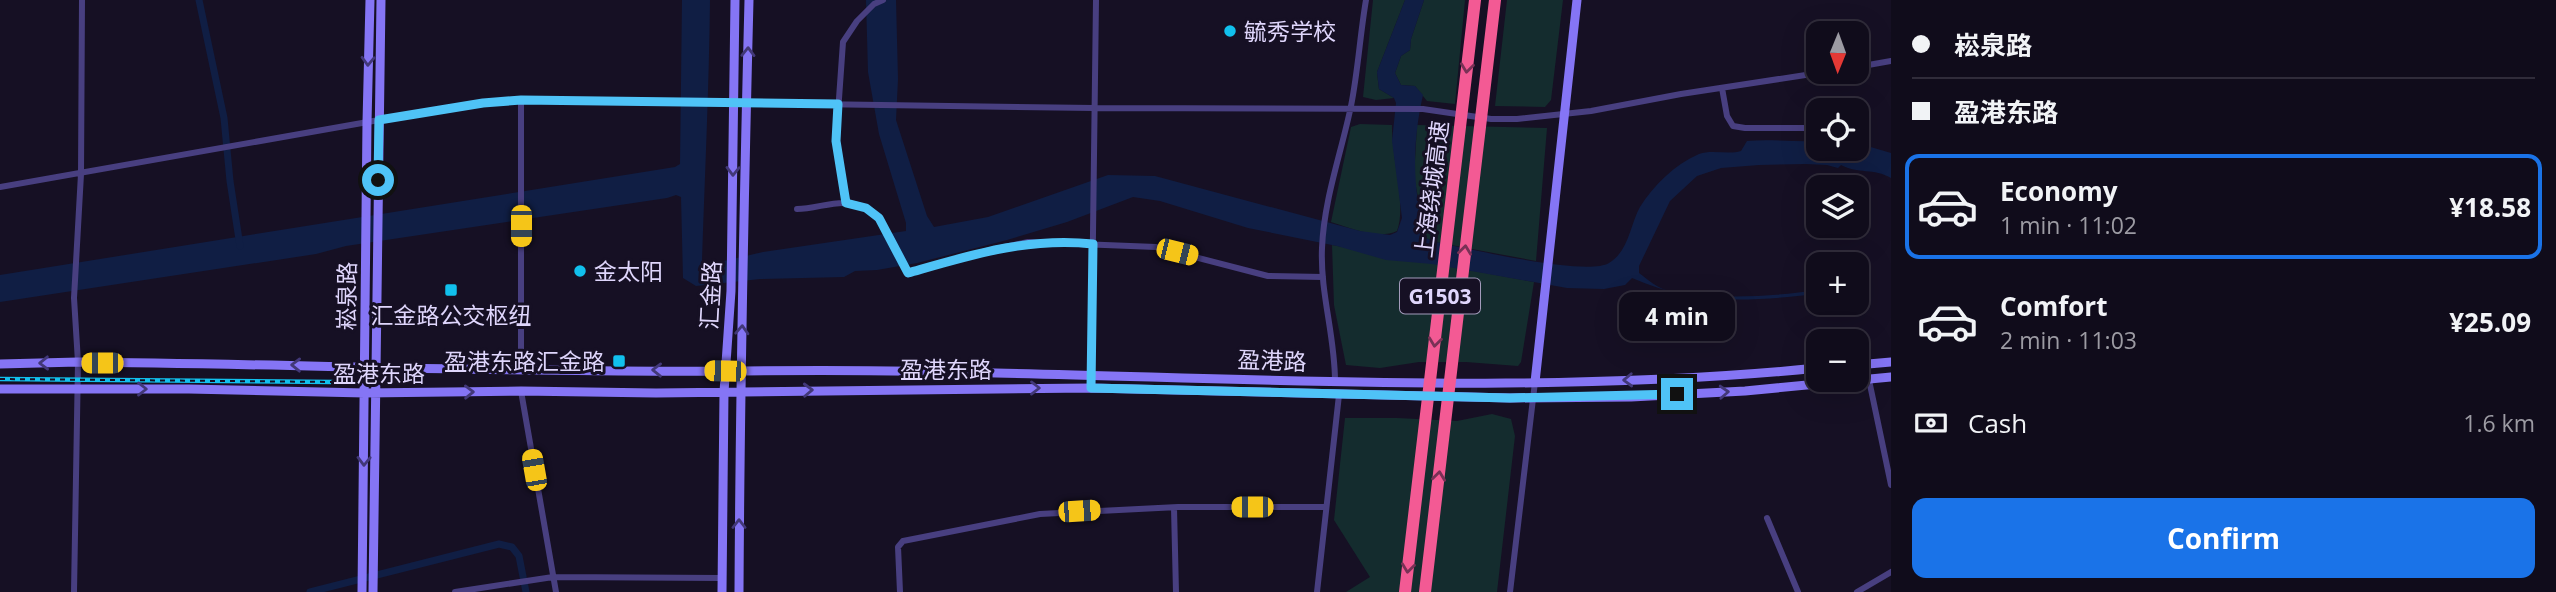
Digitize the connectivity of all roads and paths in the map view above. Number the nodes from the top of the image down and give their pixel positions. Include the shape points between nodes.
1 (82, 0) edge
2 (370, 0) edge
3 (381, 0) edge
4 (735, 0) edge
5 (749, 0) edge
6 (883, 0) edge
7 (1096, 0) edge
8 (1366, 0) edge
9 (1475, 0) edge
10 (1494, 0) edge
11 (1577, 0) edge
12 (1891, 61) edge
13 (1869, 65) edge
14 (1806, 75) edge
15 (1722, 88) junction
16 (521, 100) junction
17 (734, 103) junction
18 (747, 103) junction
19 (838, 104) junction
20 (1094, 108) junction
21 (1350, 108) junction
22 (1564, 113) junction
23 (379, 120) junction
24 (367, 122) junction
25 (1806, 128) edge
26 (81, 174) junction
27 (0, 187) edge
28 (846, 203) junction
29 (797, 209) dead end
30 (1093, 244) junction
31 (1323, 277) junction
32 (78, 362) junction
33 (1891, 362) edge
34 (0, 364) edge
35 (1869, 364) edge
36 (364, 366) junction
37 (376, 366) junction
38 (522, 369) junction
39 (1806, 369) edge
40 (725, 371) junction
41 (740, 371) junction
42 (1090, 375) junction
43 (1891, 377) edge
44 (1869, 380) joint
45 (1335, 381) junction
46 (1535, 382) junction
47 (1806, 386) edge
48 (0, 388) edge
49 (77, 388) junction
50 (1091, 388) junction
51 (521, 391) junction
52 (740, 392) junction
53 (365, 393) junction
54 (376, 393) junction
55 (724, 393) junction
56 (1339, 395) junction
57 (1533, 398) junction
58 (1891, 485) edge
59 (1326, 507) junction
60 (1174, 508) junction
61 (1768, 518) dead end
62 (368, 560) junction
63 (1891, 572) edge
64 (553, 577) junction
65 (722, 578) junction
66 (373, 588) edge
67 (362, 589) edge
68 (75, 592) edge
69 (455, 592) edge
70 (556, 592) edge
71 (722, 592) edge
72 (739, 592) edge
73 (900, 592) edge
74 (1176, 592) edge
75 (1317, 592) edge
76 (1405, 592) edge
77 (1426, 592) edge
78 (1510, 592) edge
79 (1798, 592) edge
80 (1857, 592) edge

1 - 26 street
2 -> 24 main road, 崧泉路
3 - 23 main road, 崧泉路
4 - 17 main road, 汇金路
18 -> 5 main road, 汇金路
6 - 19 street via 857,21 843,42
7 - 20 street
8 - 21 street
9 -> 76 highway, 上海绕城高速 / G1503
77 -> 10 highway, 上海绕城高速 / G1503
11 - 22 main road
12 - 13 street
14 - 15 street
15 - 22 street
15 - 25 street via 1733,126
16 - 17 street
16 - 23 street
16 - 38 street
17 - 18 street
17 -> 40 main road, 汇金路
18 - 19 street
41 -> 18 main road, 汇金路
19 - 20 street
19 - 28 street via 836,141
20 - 21 street
20 - 30 street
21 - 22 street via 1423,109 1491,119
21 - 31 street via 1326,215
22 - 46 main road
23 - 24 street
23 - 37 main road, 崧泉路
24 - 26 street
24 - 36 main road, 崧泉路
26 - 27 street
26 - 32 street via 74,298
28 - 29 street
28 - 30 street via 866,208 879,218 908,273 1028,243
30 - 31 street via 1156,247 1268,276
30 - 42 street
31 - 45 street
32 -> 34 main road, 盈港东路
36 -> 32 main road, 盈港东路
32 - 49 street
33 - 35 main road
36 - 37 main road, 盈港东路
36 - 53 main road, 崧泉路
37 - 38 main road, 盈港东路
37 - 54 main road, 崧泉路
40 -> 38 main road, 盈港东路
39 -> 46 main road, 盈港路
40 - 41 main road, 盈港路
40 - 55 main road, 汇金路
41 - 42 main road, 盈港路
41 - 52 main road, 汇金路
42 - 45 main road, 盈港路
42 - 50 street
43 - 44 main road, 盈港东路
44 - 58 street
45 - 46 main road, 盈港路
46 - 57 street
57 -> 47 main road, 盈港东路
48 - 49 main road, 盈港东路
49 -> 53 main road, 盈港东路
49 - 68 street
52 -> 50 main road, 盈港东路
50 - 56 main road, 盈港东路
54 -> 51 main road, 盈港东路
51 - 55 main road, 盈港东路
51 - 64 street
52 - 55 main road, 盈港东路
72 -> 52 main road, 汇金路
53 - 54 main road, 盈港东路
53 -> 62 main road, 崧泉路
54 - 62 main road, 崧泉路
55 - 65 main road, 汇金路
56 - 57 main road, 盈港东路
56 - 59 street
57 - 78 street
59 - 60 street
59 - 75 street
60 - 73 street via 1040,514 903,541 898,547
60 - 74 street
61 - 79 street
62 - 66 main road, 崧泉路
62 - 67 main road, 崧泉路
63 - 80 street
64 - 65 street
64 - 69 street
64 - 70 street
65 - 71 main road, 汇金路

